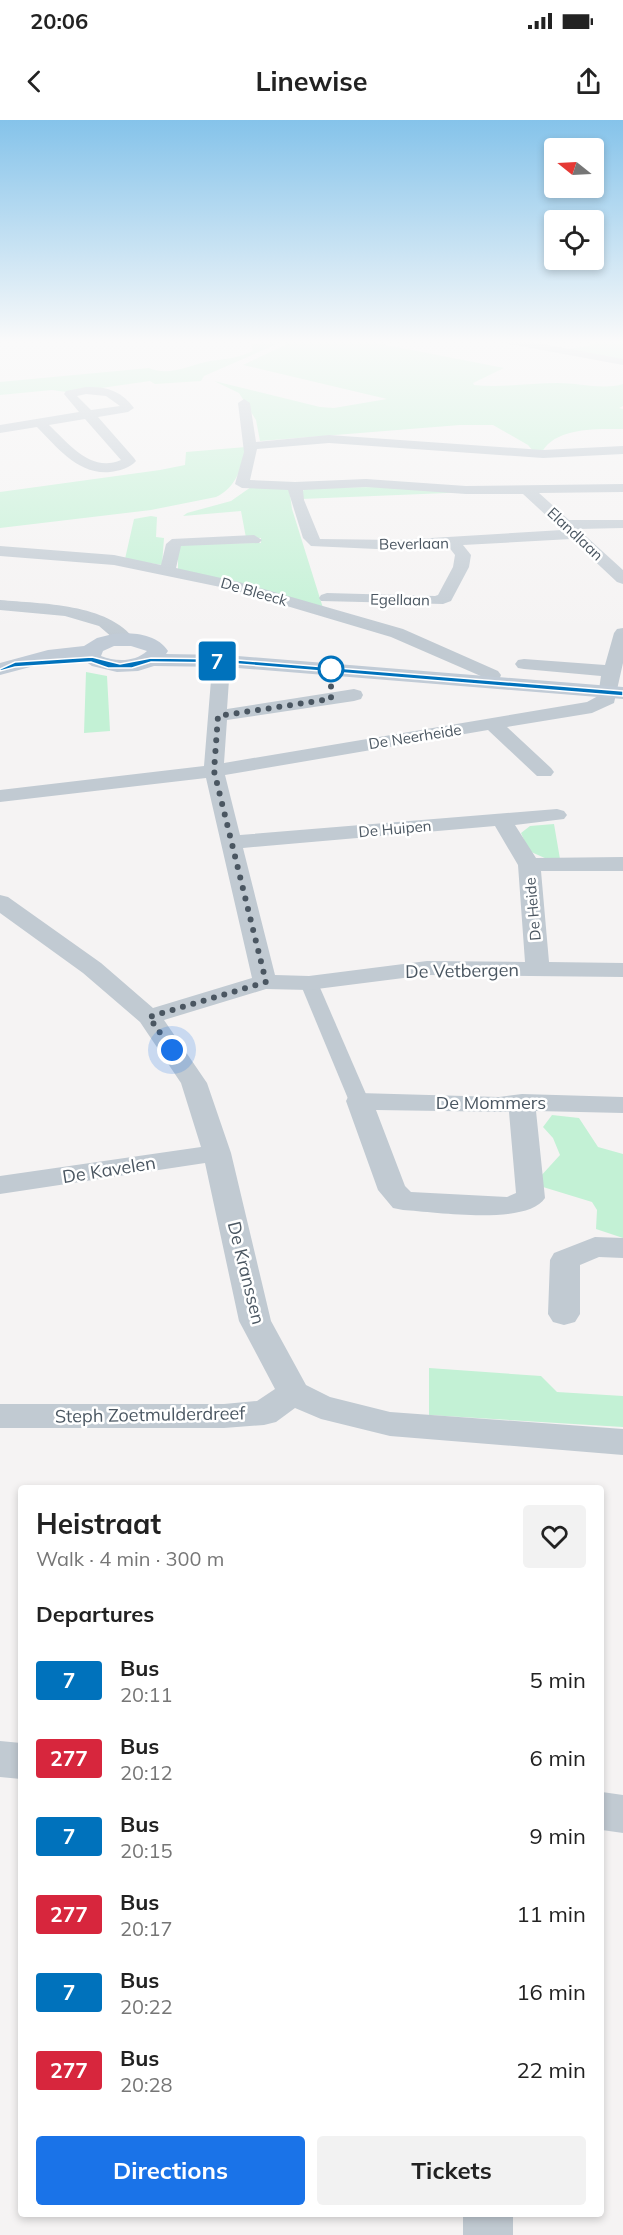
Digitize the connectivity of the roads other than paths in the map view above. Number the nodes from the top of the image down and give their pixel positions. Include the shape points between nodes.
1 (57, 439) edge
2 (112, 439) edge
3 (249, 439) edge
4 (250, 446) junction
5 (623, 450) edge
6 (295, 486) junction
7 (623, 488) edge
8 (527, 490) junction
9 (623, 524) edge
10 (570, 529) junction
11 (254, 540) dead end
12 (453, 543) junction
13 (0, 551) edge
14 (168, 569) junction
15 (623, 579) edge
16 (327, 598) dead end
17 (0, 605) edge
18 (81, 616) junction
19 (623, 633) edge
20 (126, 640) junction
21 (96, 651) junction
22 (154, 656) junction
23 (524, 664) dead end
24 (7, 667) edge
25 (222, 670) junction
26 (612, 671) junction
27 (491, 681) junction
28 (616, 693) edge
29 (354, 695) dead end
30 (218, 716) junction
31 (493, 724) junction
32 (214, 771) junction
33 (544, 772) dead end
34 (0, 796) edge
35 (557, 815) dead end
36 (502, 820) junction
37 (233, 842) junction
38 (623, 864) edge
39 (529, 865) junction
40 (6, 911) edge
41 (538, 970) junction
42 (623, 970) edge
43 (266, 982) junction
44 (309, 983) junction
45 (149, 1017) junction
46 (359, 1101) junction
47 (522, 1102) junction
48 (623, 1105) edge
49 (217, 1153) junction
50 (0, 1185) edge
51 (623, 1248) edge
52 (564, 1314) dead end
53 (294, 1393) junction
54 (0, 1416) edge
55 (623, 1442) edge
56 (0, 1759) edge
57 (18, 1761) edge
58 (604, 1811) edge
59 (623, 1814) edge
60 (488, 2217) edge
61 (488, 2235) edge

1 - 2 street via 85,465 107,468 129,461
3 - 4 street
4 - 5 street via 328,439 543,454
4 - 6 street via 242,484
6 - 8 street via 366,483
6 - 12 street, Beverlaan via 316,543
7 - 8 street
8 - 10 street, Elandlaan
9 - 10 street, Beverlaan
10 - 12 street, Beverlaan
10 - 15 street, Elandlaan
11 - 14 street via 177,542
12 - 16 street, Egellaan via 463,555 445,598
13 - 14 street, De Bleeck via 72,555
14 - 27 street, De Bleeck via 397,633 467,662 492,675
17 - 18 street via 52,608
18 - 20 street via 105,622
18 - 21 street
19 - 26 street
20 - 21 main road
20 - 22 main road via 156,648
21 - 22 main road via 108,665 132,666
21 - 24 main road
22 - 25 main road
23 - 26 street
25 - 27 main road
25 - 30 street
26 - 28 street via 608,684
27 - 28 main road
28 - 31 street, De Neerheide via 592,707
29 - 30 street
30 - 32 street
31 - 32 street, De Neerheide
31 - 33 street
32 - 34 street, De Neerheide
32 - 37 street
35 - 36 street, De Huipen
36 - 37 street, De Huipen
36 - 39 street, De Heide
37 - 43 street
38 - 39 street
39 - 41 street, De Heide
40 - 45 street, De Kranssen via 92,968
41 - 42 street, De Vetbergen
41 - 44 street, De Vetbergen via 428,968
43 - 44 street, De Vetbergen
43 - 45 street, De Vetbergen
44 - 46 street
45 - 49 street, De Kranssen via 194,1083
46 - 47 street, De Mommers via 499,1105
46 - 47 street via 392,1190 403,1201 510,1206 531,1198
47 - 48 street, De Mommers
49 - 50 street, De Kavelen
49 - 53 street, De Kranssen via 255,1321
51 - 52 street via 595,1247 565,1260
53 - 54 street, Steph Zoetmulderdreef via 264,1413
53 - 55 street via 321,1407 390,1424
56 - 57 street
58 - 59 street
60 - 61 street

